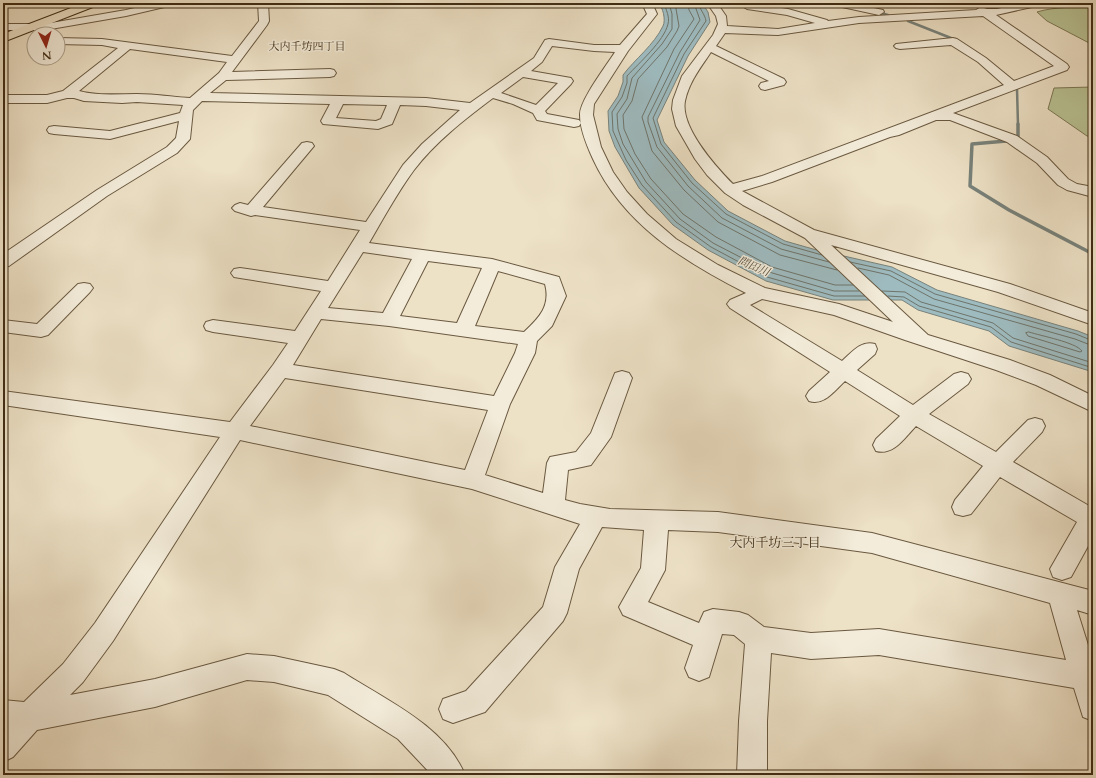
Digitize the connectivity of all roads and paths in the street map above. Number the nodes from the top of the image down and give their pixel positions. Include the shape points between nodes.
1 (94, 3) edge
2 (169, 3) edge
3 (263, 3) edge
4 (647, 3) edge
5 (712, 3) edge
6 (837, 3) edge
7 (971, 3) edge
8 (1038, 3) edge
9 (746, 11) edge
10 (986, 14) junction
11 (893, 18) junction
12 (827, 24) junction
13 (31, 26) edge
14 (51, 26) edge
15 (26, 28) edge
16 (720, 29) junction
17 (736, 30) junction
18 (4, 34) edge
19 (26, 37) edge
20 (66, 41) edge
21 (127, 46) junction
22 (900, 46) dead end
23 (709, 48) junction
24 (623, 49) junction
25 (236, 60) junction
26 (330, 72) dead end
27 (522, 73) junction
28 (223, 76) junction
29 (766, 86) dead end
30 (1014, 86) junction
31 (67, 94) junction
32 (492, 94) junction
33 (197, 99) junction
34 (3, 100) edge
35 (338, 100) junction
36 (395, 102) junction
37 (472, 108) junction
38 (538, 110) junction
39 (940, 115) junction
40 (186, 116) junction
41 (574, 123) dead end
42 (54, 130) dead end
43 (308, 146) dead end
44 (730, 190) junction
45 (1093, 192) edge
46 (371, 227) junction
47 (814, 237) junction
48 (359, 247) junction
49 (423, 254) junction
50 (3, 262) edge
51 (492, 264) junction
52 (240, 273) dead end
53 (332, 287) junction
54 (84, 288) dead end
55 (760, 293) junction
56 (315, 313) junction
57 (1093, 319) edge
58 (389, 320) junction
59 (3, 326) edge
60 (213, 326) dead end
61 (463, 331) junction
62 (917, 335) junction
63 (300, 338) junction
64 (528, 340) junction
65 (868, 349) dead end
66 (280, 370) junction
67 (842, 372) junction
68 (622, 378) dead end
69 (961, 379) dead end
70 (816, 396) dead end
71 (3, 398) edge
72 (500, 404) junction
73 (1093, 405) edge
74 (914, 415) junction
75 (1035, 426) dead end
76 (235, 431) junction
77 (884, 445) dead end
78 (997, 465) junction
79 (472, 480) junction
80 (553, 506) junction
81 (963, 507) dead end
82 (596, 517) junction
83 (1092, 518) edge
84 (656, 520) junction
85 (1062, 569) dead end
86 (1060, 595) junction
87 (1093, 604) edge
88 (708, 639) junction
89 (760, 639) junction
90 (699, 668) dead end
91 (1084, 676) junction
92 (1093, 707) edge
93 (453, 709) dead end
94 (16, 716) edge
95 (3, 747) edge
96 (450, 775) edge
97 (752, 775) edge

1 - 13 main road
2 - 14 street
3 - 25 street via 264,21
4 - 24 street via 652,14
5 - 16 street via 721,16 723,24
6 - 11 street via 889,14
7 - 10 street
8 - 10 street
9 - 12 street via 788,12
9 - 17 street
10 - 11 street
10 - 30 street via 1063,67
11 - 12 street
12 - 17 street via 778,32
15 - 18 main road
16 - 17 street
16 - 23 street
18 - 19 street
20 - 21 street via 102,42
21 - 25 street
21 - 31 street
22 - 30 street via 953,41
23 - 29 street via 780,82
23 - 44 street via 688,76 679,100 679,115 702,159
24 - 27 street via 549,42 538,60
24 - 55 street via 588,104 586,115 594,148 606,172 641,217 670,242 712,269
25 - 28 street
26 - 28 street
27 - 32 street
27 - 38 street via 567,81
28 - 33 street
30 - 39 street
31 - 33 street via 122,100
31 - 34 street via 47,99
32 - 37 street
32 - 38 street
33 - 35 street
33 - 40 street via 188,109
35 - 36 street
35 - 36 street via 328,121 378,125 386,121
36 - 37 street via 448,104
37 - 46 street via 444,130 408,168
38 - 41 street via 542,117
39 - 44 street via 894,132 887,132 767,179
39 - 45 street via 953,117 1015,141 1042,160 1063,182
40 - 42 street via 155,122 110,136
40 - 50 street via 183,139 172,150 102,193
43 - 46 street via 245,209
44 - 47 street
46 - 48 street
47 - 57 street via 1004,288
47 - 62 street
48 - 49 street
48 - 53 street
49 - 51 street
49 - 58 street
51 - 61 street
51 - 64 street via 553,281 557,296 546,322
52 - 53 street
53 - 56 street
54 - 59 street via 41,331
55 - 62 street via 839,310
55 - 67 street via 736,304
56 - 58 street
56 - 63 street
58 - 61 street
60 - 63 street
61 - 64 street
62 - 73 street via 1043,380
63 - 66 street
64 - 72 street via 525,353
65 - 67 street
66 - 72 street
66 - 76 street
67 - 70 street
67 - 74 street
68 - 80 street via 600,436 583,459 558,463
69 - 74 street
71 - 76 street
72 - 79 street
74 - 77 street
74 - 78 street
75 - 78 street
76 - 79 street
76 - 94 street via 104,632 73,673
78 - 81 street
78 - 83 street
79 - 80 street
80 - 82 street
82 - 84 street
82 - 93 street via 568,567 554,613 475,702
83 - 85 street
84 - 86 street via 718,522 872,543
84 - 88 street via 653,570 632,607
86 - 87 street
86 - 91 street
88 - 89 street via 713,621 739,624
88 - 90 street
89 - 91 street via 811,646 878,642
89 - 97 street via 753,721
91 - 92 street
94 - 95 street
94 - 96 street via 155,693 247,667 274,669 334,683 408,729 439,759

